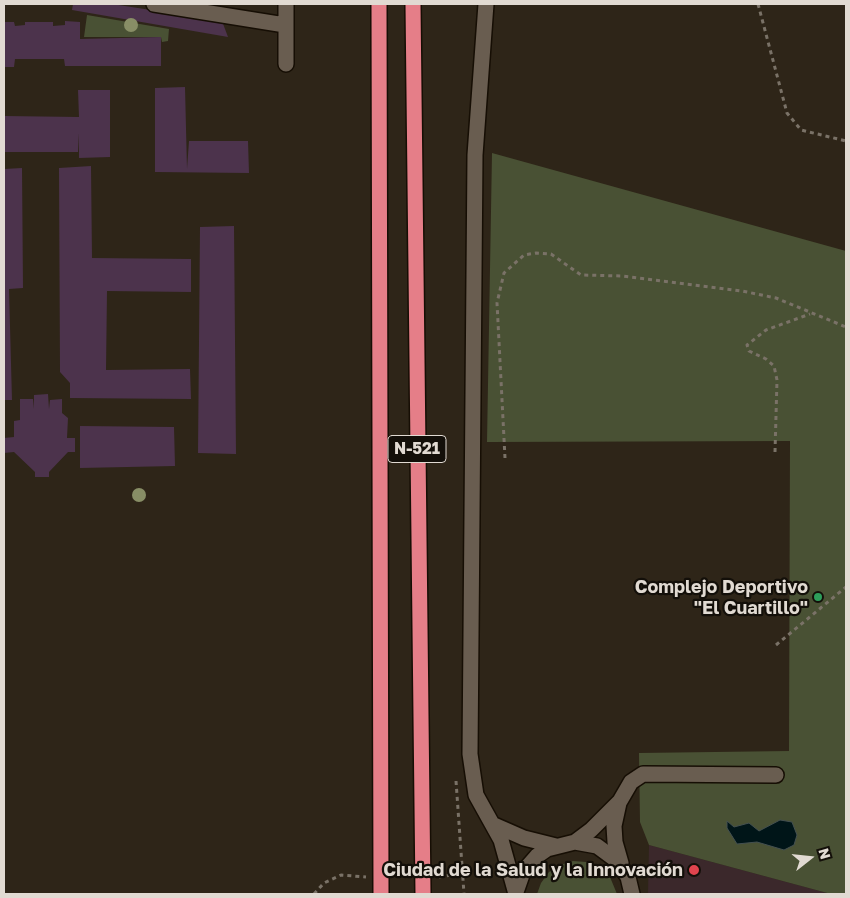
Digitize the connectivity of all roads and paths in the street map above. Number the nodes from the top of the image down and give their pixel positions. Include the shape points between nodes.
1 (154, 4) edge
2 (286, 4) edge
3 (379, 4) edge
4 (413, 4) edge
5 (486, 4) edge
6 (758, 4) edge
7 (171, 5) edge
8 (285, 25) junction
9 (286, 64) dead end
10 (846, 141) edge
11 (810, 314) junction
12 (846, 327) edge
13 (775, 452) dead end
14 (505, 458) dead end
15 (846, 587) edge
16 (776, 645) dead end
17 (776, 775) dead end
18 (620, 801) junction
19 (492, 824) junction
20 (574, 842) junction
21 (556, 846) junction
22 (622, 867) junction
23 (439, 876) dead end
24 (367, 878) dead end
25 (314, 894) edge
26 (381, 894) edge
27 (423, 894) edge
28 (464, 894) edge
29 (516, 894) edge
30 (632, 894) edge

1 - 7 street
2 - 8 street
3 - 26 highway, N-521
4 - 27 highway, N-521
5 - 19 street via 475,155 470,754 476,795
6 - 10 path via 786,113 801,130
7 - 8 street
8 - 9 street
11 - 12 path
11 - 13 path via 766,330 747,344 749,351 774,366 777,380
11 - 14 path via 776,298 742,291 622,276 581,276 551,254 524,255 504,273 497,303
15 - 16 path
17 - 18 street via 643,774 631,782
18 - 20 street
18 - 22 street via 614,842
19 - 21 street via 524,838
19 - 29 street via 505,849
20 - 21 street
20 - 22 street via 597,846
21 - 29 street via 546,849 530,863 523,872
22 - 30 street
23 - 28 path via 463,873
24 - 25 path via 341,875

